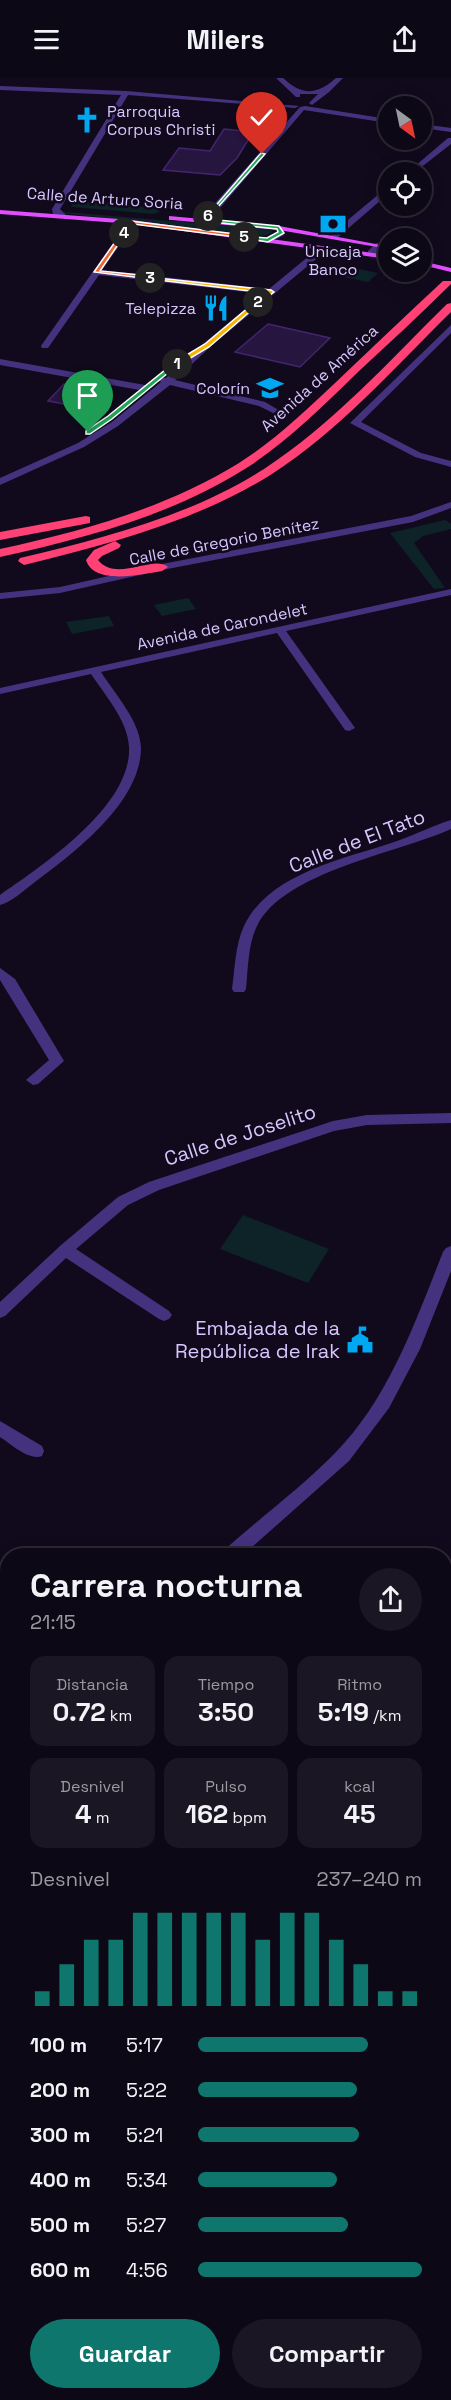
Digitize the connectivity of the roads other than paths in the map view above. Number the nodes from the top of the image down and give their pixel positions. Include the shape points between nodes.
1 (279, 78) edge
2 (340, 78) edge
3 (0, 88) edge
4 (327, 91) junction
5 (292, 92) junction
6 (126, 93) junction
7 (305, 104) junction
8 (378, 111) dead end
9 (369, 118) junction
10 (378, 119) edge
11 (432, 128) edge
12 (441, 129) junction
13 (451, 130) edge
14 (451, 135) edge
15 (451, 140) edge
16 (424, 162) edge
17 (378, 199) edge
18 (0, 210) edge
19 (59, 212) junction
20 (205, 220) junction
21 (132, 222) junction
22 (279, 228) junction
23 (334, 236) junction
24 (268, 240) junction
25 (378, 245) edge
26 (324, 248) junction
27 (378, 249) edge
28 (371, 253) junction
29 (378, 255) edge
30 (432, 256) edge
31 (451, 260) edge
32 (432, 265) edge
33 (451, 270) edge
34 (96, 272) junction
35 (447, 283) dead end
36 (271, 292) junction
37 (451, 306) edge
38 (451, 328) edge
39 (207, 345) junction
40 (45, 346) dead end
41 (0, 362) edge
42 (156, 379) junction
43 (168, 382) junction
44 (145, 388) junction
45 (277, 412) dead end
46 (102, 423) junction
47 (115, 424) junction
48 (79, 446) junction
49 (30, 464) junction
50 (451, 464) edge
51 (243, 465) junction
52 (0, 480) edge
53 (225, 495) junction
54 (451, 505) edge
55 (0, 536) edge
56 (0, 553) edge
57 (0, 566) edge
58 (162, 567) junction
59 (450, 593) edge
60 (0, 596) edge
61 (280, 630) junction
62 (94, 670) junction
63 (0, 691) edge
64 (349, 728) dead end
65 (451, 825) edge
66 (0, 901) edge
67 (0, 972) edge
68 (239, 989) dead end
69 (33, 1080) dead end
70 (451, 1118) edge
71 (65, 1250) junction
72 (451, 1252) edge
73 (0, 1312) edge
74 (164, 1315) dead end
75 (0, 1428) edge
76 (36, 1450) dead end
77 (238, 1548) edge

1 - 5 street
2 - 4 street
3 - 6 street
4 - 5 street
4 - 7 street
5 - 7 street
6 - 7 street
6 - 19 street
7 - 9 street
7 - 20 street
8 - 9 street
9 - 10 street
11 - 12 street
12 - 13 street
12 - 14 street
15 - 16 street
17 - 23 street
18 - 19 main road, Calle de Arturo Soria
19 - 20 main road, Calle de Arturo Soria
19 - 21 main road, Calle de Arturo Soria
20 - 22 main road, Calle de Arturo Soria
21 - 24 main road, Calle de Arturo Soria
21 - 34 street
22 - 23 main road, Calle de Arturo Soria
22 - 24 street via 281,233
23 - 25 main road, Calle de Arturo Soria
23 - 26 main road
24 - 26 main road, Calle de Arturo Soria
26 - 28 main road, Calle de Arturo Soria
26 - 36 street
27 - 28 street, Calle de Arturo Soria
28 - 29 main road, Calle de Arturo Soria
30 - 31 main road
32 - 33 main road
34 - 36 street
34 - 40 street
35 - 51 highway, Avenida de América via 299,422
36 - 39 street
37 - 53 highway, Avenida de América via 298,451
38 - 50 street via 356,421 362,428 418,455
39 - 42 street
39 - 43 street
41 - 44 street
42 - 43 street
42 - 44 street
43 - 45 street via 262,404
43 - 47 street
44 - 46 street
44 - 47 street via 149,391
46 - 48 street
46 - 49 street
47 - 48 street
48 - 49 street via 69,446
49 - 52 street
51 - 55 highway via 115,514
51 - 56 highway, Avenida de América via 147,512 66,538
53 - 57 highway, Avenida de América via 123,535
53 - 58 highway via 192,516 105,549 92,560 97,568 112,573
54 - 58 street, Calle de Gregorio Benítez via 413,519
58 - 60 street, Calle de Gregorio Benítez via 60,590
59 - 61 street, Avenida de Carondelet
61 - 62 street, Avenida de Carondelet
61 - 64 street
62 - 63 street, Avenida de Carondelet
62 - 66 street via 132,734 135,749 131,773 80,841 52,866
65 - 68 street, Calle de El Tato via 432,835 339,864 274,895 260,908 250,926
67 - 69 street via 10,982 57,1061
70 - 71 street, Calle de Joselito via 367,1120 287,1139 154,1186 123,1201
71 - 73 street, Calle de Joselito
71 - 74 street
72 - 77 street via 412,1349 376,1412 344,1456
75 - 76 street

